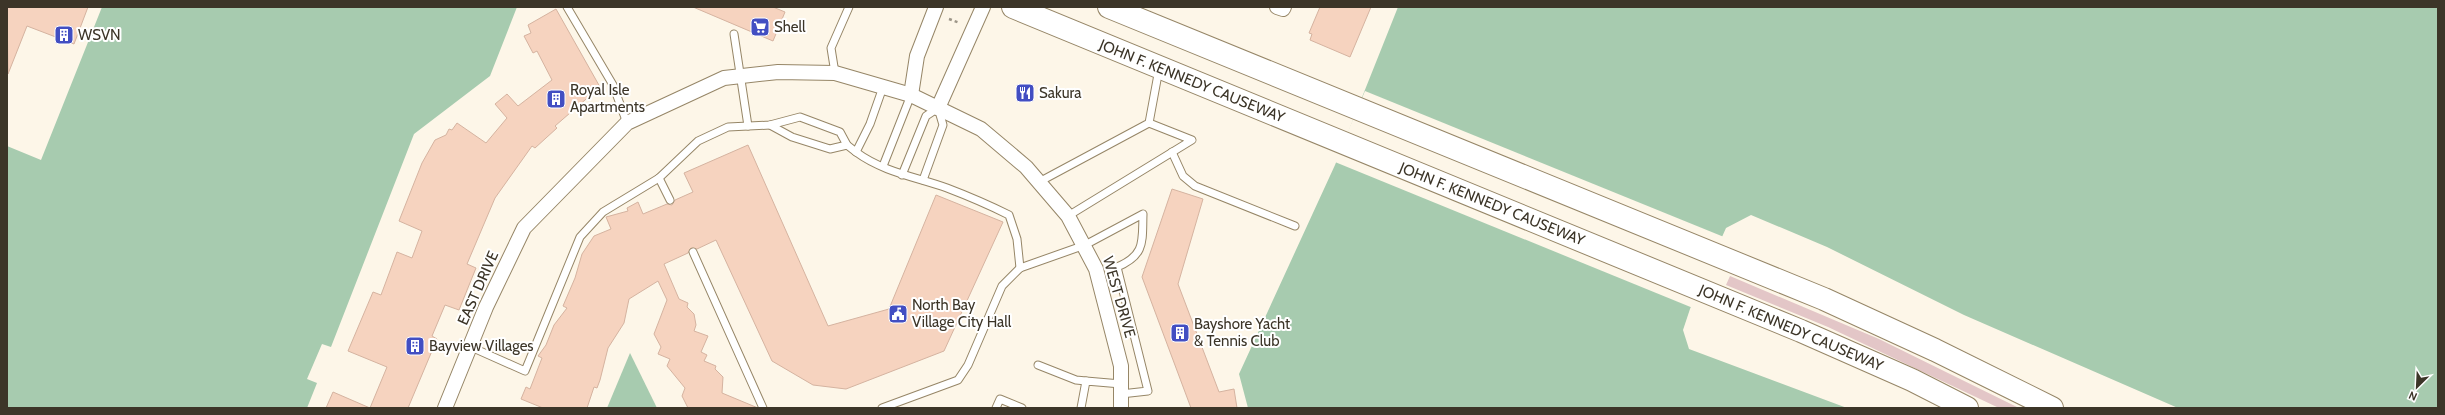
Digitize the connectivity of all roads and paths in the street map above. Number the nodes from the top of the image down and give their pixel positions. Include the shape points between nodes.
1 (567, 7) edge
2 (849, 7) edge
3 (936, 7) edge
4 (983, 7) edge
5 (1013, 7) edge
6 (1109, 7) edge
7 (949, 19) dead end
8 (960, 23) dead end
9 (734, 34) dead end
10 (1160, 67) junction
11 (835, 73) junction
12 (740, 76) junction
13 (883, 87) junction
14 (911, 95) junction
15 (938, 108) junction
16 (627, 123) junction
17 (1149, 123) junction
18 (770, 125) junction
19 (748, 126) junction
20 (847, 145) junction
21 (856, 152) junction
22 (1172, 152) junction
23 (883, 166) junction
24 (902, 175) junction
25 (659, 178) junction
26 (923, 180) junction
27 (1039, 182) junction
28 (670, 200) dead end
29 (1068, 216) junction
30 (1295, 226) dead end
31 (1085, 245) junction
32 (693, 252) dead end
33 (1020, 268) junction
34 (470, 346) junction
35 (1038, 365) dead end
36 (1086, 381) junction
37 (1121, 395) edge
38 (445, 408) edge
39 (763, 408) edge
40 (882, 408) edge
41 (996, 408) edge
42 (1022, 408) edge
43 (1080, 408) edge
44 (1968, 408) edge
45 (2052, 408) edge

1 - 16 lane via 613,85
2 - 11 lane via 831,48
3 - 14 street via 917,56
4 - 15 street
5 - 10 main road, JOHN F. KENNEDY CAUSEWAY
6 - 45 main road via 1721,256 1880,324
7 - 8 path
9 - 12 lane
10 - 17 lane
10 - 44 main road, JOHN F. KENNEDY CAUSEWAY via 1856,354
11 - 12 street, WEST DRIVE via 778,72
11 - 13 street, WEST DRIVE
12 - 16 street, WEST DRIVE via 724,78
12 - 19 lane
13 - 14 street, WEST DRIVE
13 - 21 lane via 870,124
14 - 15 street, WEST DRIVE
14 - 23 lane
15 - 24 lane via 926,116
15 - 26 lane via 943,125
15 - 27 street, WEST DRIVE via 981,129 1026,167
16 - 34 street, EAST DRIVE via 524,228
17 - 22 lane via 1192,140
17 - 27 lane
18 - 19 lane
18 - 20 lane via 792,137 830,150
18 - 20 lane via 800,117 840,132
19 - 25 lane via 728,128 698,142
20 - 21 lane
21 - 23 lane
22 - 29 lane
22 - 30 lane via 1184,176 1194,186
23 - 24 lane
24 - 26 lane
25 - 28 lane
25 - 34 lane via 604,212 580,237 525,371
26 - 33 lane via 1009,215 1017,239
27 - 29 street, WEST DRIVE
29 - 31 street, WEST DRIVE
31 - 33 lane
31 - 37 street, WEST DRIVE via 1096,269 1114,336 1121,366
31 - 37 lane via 1143,214 1142,247 1131,261 1117,267 1148,391
32 - 39 lane
33 - 40 lane via 1002,286 968,365 958,380
34 - 38 street, EAST DRIVE
35 - 36 lane via 1076,380
36 - 37 lane
36 - 43 lane
41 - 42 lane via 1000,399

